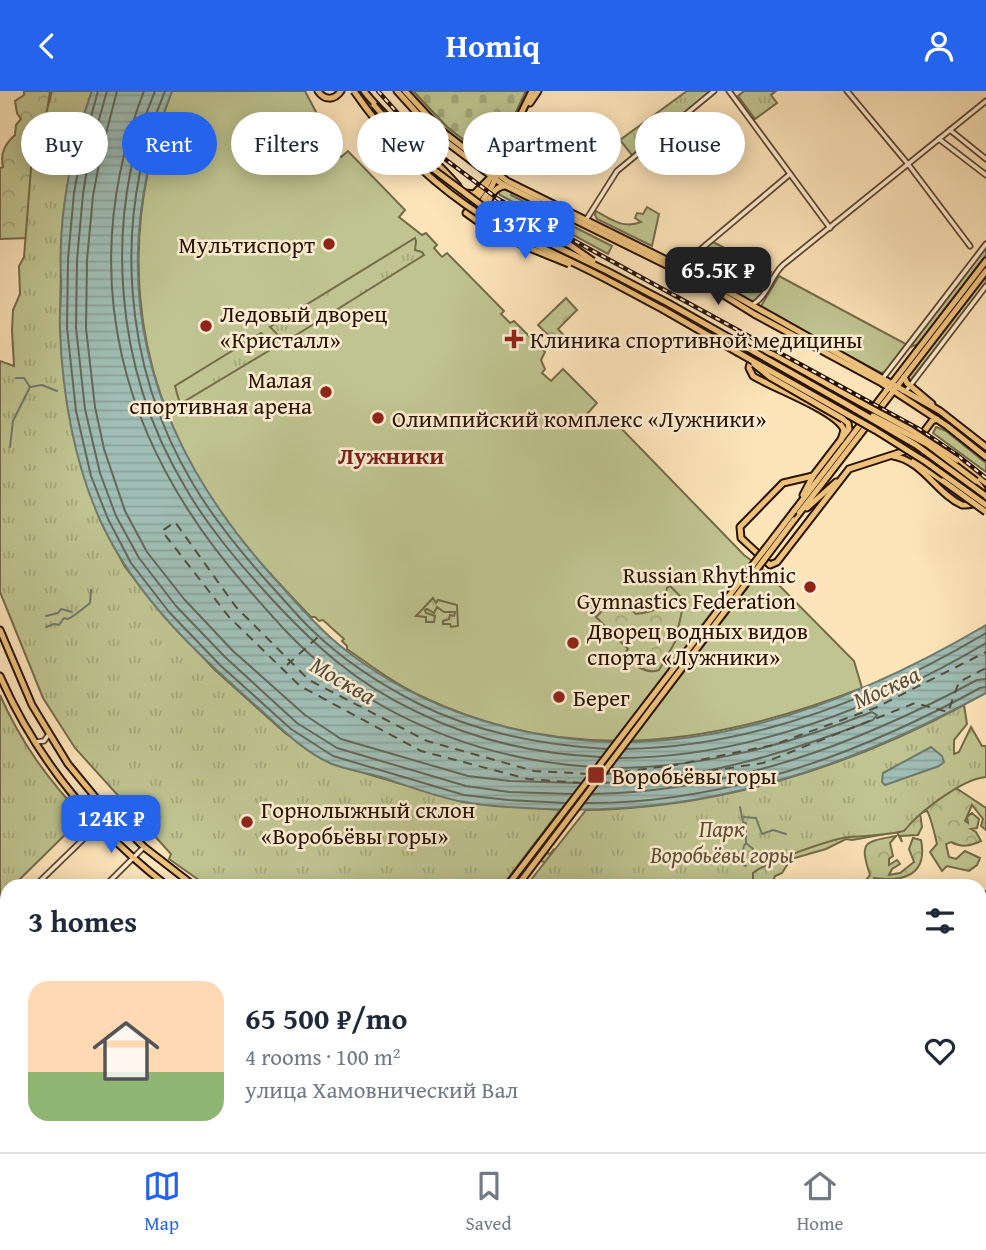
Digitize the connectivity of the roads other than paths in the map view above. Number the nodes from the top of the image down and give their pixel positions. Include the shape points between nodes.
1 (317, 91) edge
2 (341, 91) edge
3 (354, 91) edge
4 (364, 91) edge
5 (397, 91) edge
6 (405, 91) edge
7 (532, 91) edge
8 (538, 91) edge
9 (714, 91) edge
10 (729, 91) edge
11 (847, 91) edge
12 (986, 101) edge
13 (374, 105) junction
14 (950, 130) junction
15 (939, 139) junction
16 (986, 159) edge
17 (908, 165) junction
18 (790, 174) junction
19 (986, 175) edge
20 (493, 176) junction
21 (509, 187) junction
22 (485, 197) junction
23 (490, 209) junction
24 (468, 215) junction
25 (586, 220) junction
26 (830, 228) junction
27 (618, 238) junction
28 (986, 244) edge
29 (970, 246) dead end
30 (986, 261) edge
31 (584, 268) junction
32 (607, 271) junction
33 (986, 271) edge
34 (710, 284) junction
35 (986, 286) edge
36 (732, 295) junction
37 (761, 298) junction
38 (749, 305) junction
39 (758, 312) junction
40 (924, 342) junction
41 (737, 352) junction
42 (904, 352) junction
43 (904, 377) junction
44 (883, 378) junction
45 (893, 387) junction
46 (908, 388) junction
47 (846, 404) junction
48 (930, 406) junction
49 (940, 411) junction
50 (930, 414) junction
51 (937, 419) junction
52 (859, 427) junction
53 (842, 438) junction
54 (986, 447) edge
55 (902, 452) junction
56 (890, 456) junction
57 (986, 457) edge
58 (813, 476) junction
59 (841, 478) junction
60 (986, 483) edge
61 (986, 496) edge
62 (986, 505) edge
63 (795, 509) junction
64 (986, 512) edge
65 (794, 520) junction
66 (0, 630) edge
67 (0, 676) edge
68 (49, 734) junction
69 (33, 741) junction
70 (53, 741) junction
71 (38, 749) junction
72 (117, 819) junction
73 (98, 824) junction
74 (144, 847) junction
75 (133, 859) junction
76 (42, 879) edge
77 (112, 879) edge
78 (158, 879) edge
79 (185, 879) edge
80 (513, 879) edge
81 (522, 879) edge

1 - 2 main road via 330,99
3 - 31 main road, bridge via 383,130 447,190 522,239
4 - 13 main road
5 - 20 main road via 436,134
6 - 20 main road
7 - 20 main road
8 - 20 main road
9 - 25 street via 617,171
10 - 18 street
11 - 17 street
12 - 14 street
13 - 20 main road via 466,193 475,193
13 - 32 main road, bridge via 417,154 469,198
14 - 15 street
14 - 16 street
15 - 17 street
15 - 19 street
17 - 26 street
17 - 29 street
18 - 26 street
18 - 36 street via 687,262
20 - 21 main road
20 - 22 main road
20 - 24 main road
20 - 25 main road
21 - 23 main road via 497,188 488,202
21 - 27 main road
22 - 23 main road
22 - 24 main road
23 - 32 main road, bridge via 572,246
24 - 31 main road, bridge via 550,258
25 - 27 main road
26 - 37 street via 778,270
27 - 34 main road
28 - 42 street
30 - 40 main road
31 - 41 main road, bridge
32 - 47 main road, bridge
33 - 43 main road
34 - 36 main road
34 - 39 main road
35 - 46 street
36 - 38 main road
37 - 38 street
37 - 39 street
38 - 39 main road
39 - 44 main road
39 - 45 main road
40 - 42 street
40 - 45 main road
41 - 53 main road, bridge via 770,377 843,419 849,425
41 - 62 main road, bridge via 875,430
42 - 44 street
43 - 45 main road
43 - 46 main road
44 - 45 main road
45 - 46 main road
45 - 50 main road
45 - 52 main road
45 - 65 main road
46 - 48 main road
46 - 49 main road
47 - 56 main road, bridge via 927,444 976,481 982,489 980,497 973,504 962,505 918,468
47 - 61 main road, bridge via 916,445
48 - 49 main road
48 - 50 main road
49 - 54 main road
50 - 51 main road
50 - 55 main road
51 - 55 main road via 916,444
51 - 57 main road
52 - 53 main road
52 - 63 main road
53 - 58 main road
53 - 60 main road, bridge via 839,422 753,376 749,368 752,356 760,351 773,354 936,445
55 - 56 main road
55 - 64 main road, bridge
56 - 59 main road via 851,467
58 - 59 main road via 783,483 740,527 741,538 768,564 775,564
58 - 63 main road
59 - 65 main road
63 - 80 main road, bridge
65 - 81 main road, bridge
66 - 68 main road
67 - 69 main road
68 - 69 street via 41,743
68 - 70 main road
69 - 71 main road
70 - 71 street via 45,741
70 - 72 main road via 81,782
71 - 73 main road
72 - 73 street
72 - 74 main road
73 - 75 main road
73 - 76 street
74 - 75 street
74 - 79 main road
75 - 77 street
75 - 78 main road

